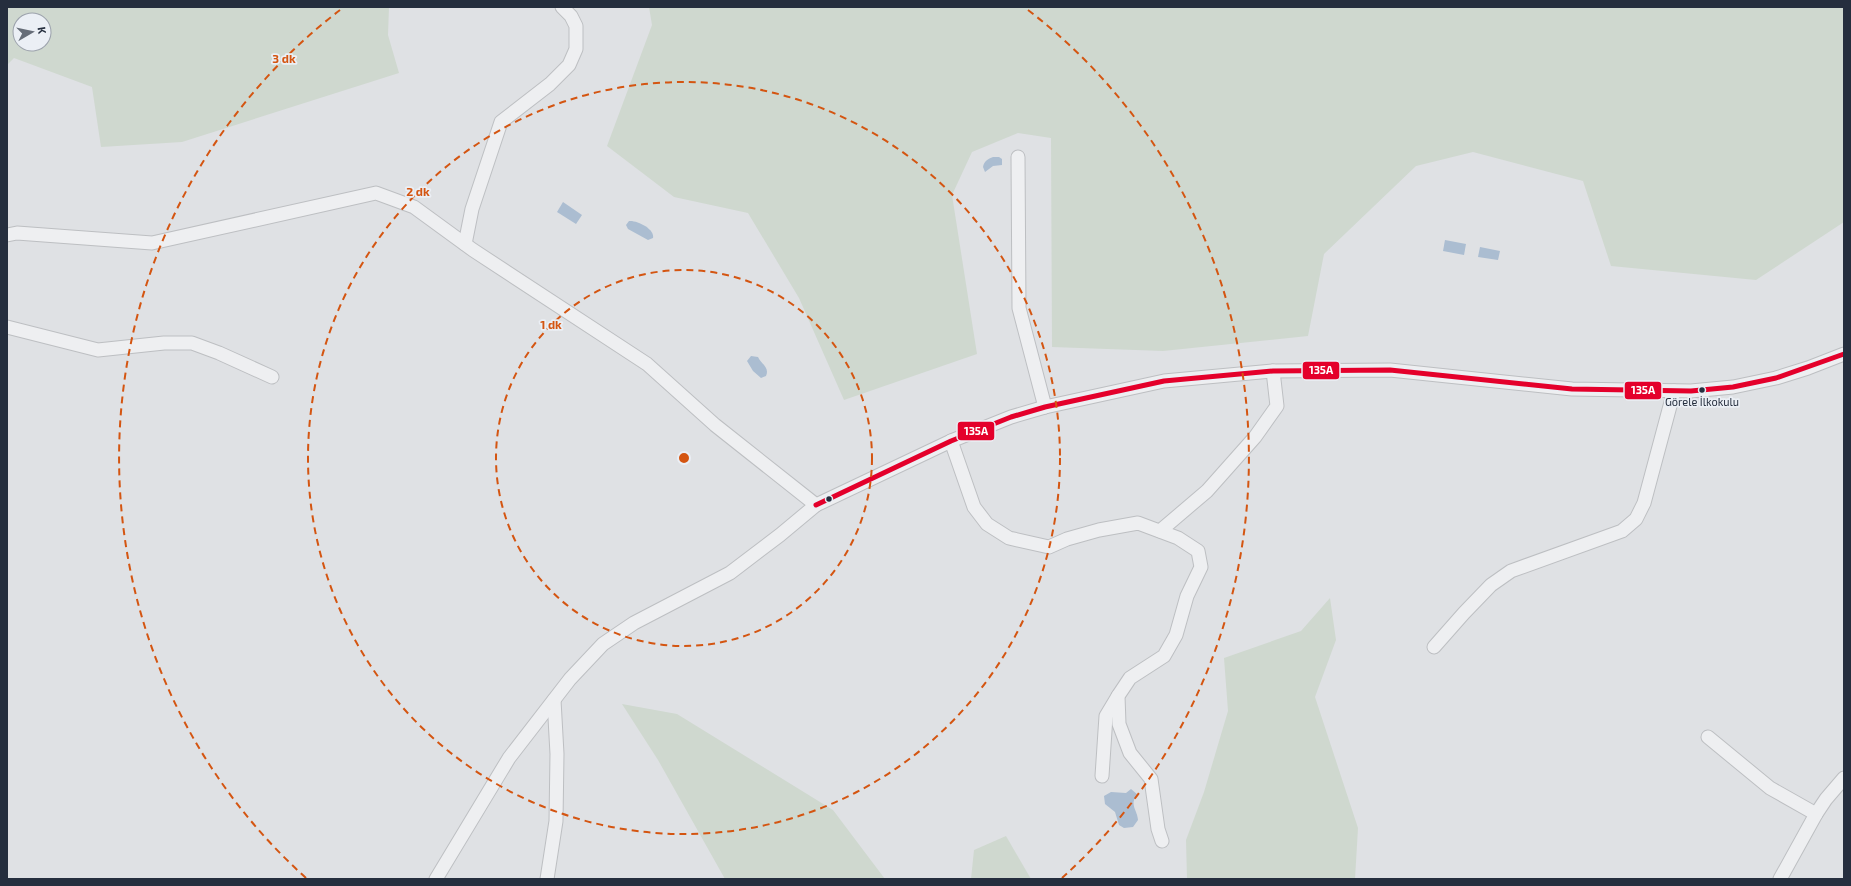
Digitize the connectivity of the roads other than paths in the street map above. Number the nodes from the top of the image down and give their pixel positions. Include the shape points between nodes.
1 (562, 7) edge
2 (1018, 157) dead end
3 (7, 235) edge
4 (465, 244) junction
5 (7, 327) edge
6 (1844, 354) edge
7 (1273, 371) junction
8 (272, 377) dead end
9 (1674, 391) junction
10 (1046, 407) junction
11 (951, 441) junction
12 (816, 505) junction
13 (1160, 531) junction
14 (1434, 647) dead end
15 (1118, 696) junction
16 (554, 700) junction
17 (1708, 737) dead end
18 (1102, 776) dead end
19 (1844, 778) edge
20 (1816, 814) junction
21 (1162, 841) dead end
22 (436, 879) edge
23 (547, 879) edge
24 (1780, 879) edge

1 - 4 street via 576,26 576,49 569,65 550,84 500,122 472,209
2 - 10 street via 1019,308
3 - 4 street via 17,233 152,243 376,192 414,207
4 - 12 street via 647,364 715,424
5 - 8 street via 98,350 164,343 192,343
6 - 9 street via 1769,380 1733,387
7 - 9 street via 1390,370 1572,389
7 - 10 street via 1164,381
7 - 13 street via 1277,406 1255,437 1207,491
9 - 14 street via 1644,503 1636,519 1622,531 1511,571 1491,585
10 - 11 street via 1011,417
11 - 12 street
11 - 13 street via 974,507 987,524 1009,538 1048,547 1099,530 1138,523
12 - 16 street via 730,573 634,623 602,644
13 - 15 street via 1178,538 1198,551 1201,567 1186,596 1176,635 1164,656 1130,678
15 - 18 street via 1106,716
15 - 21 street via 1119,724 1130,753 1151,779
16 - 22 street via 509,758
16 - 23 street via 557,754 556,821
17 - 20 street via 1770,788
19 - 20 street
20 - 24 street

